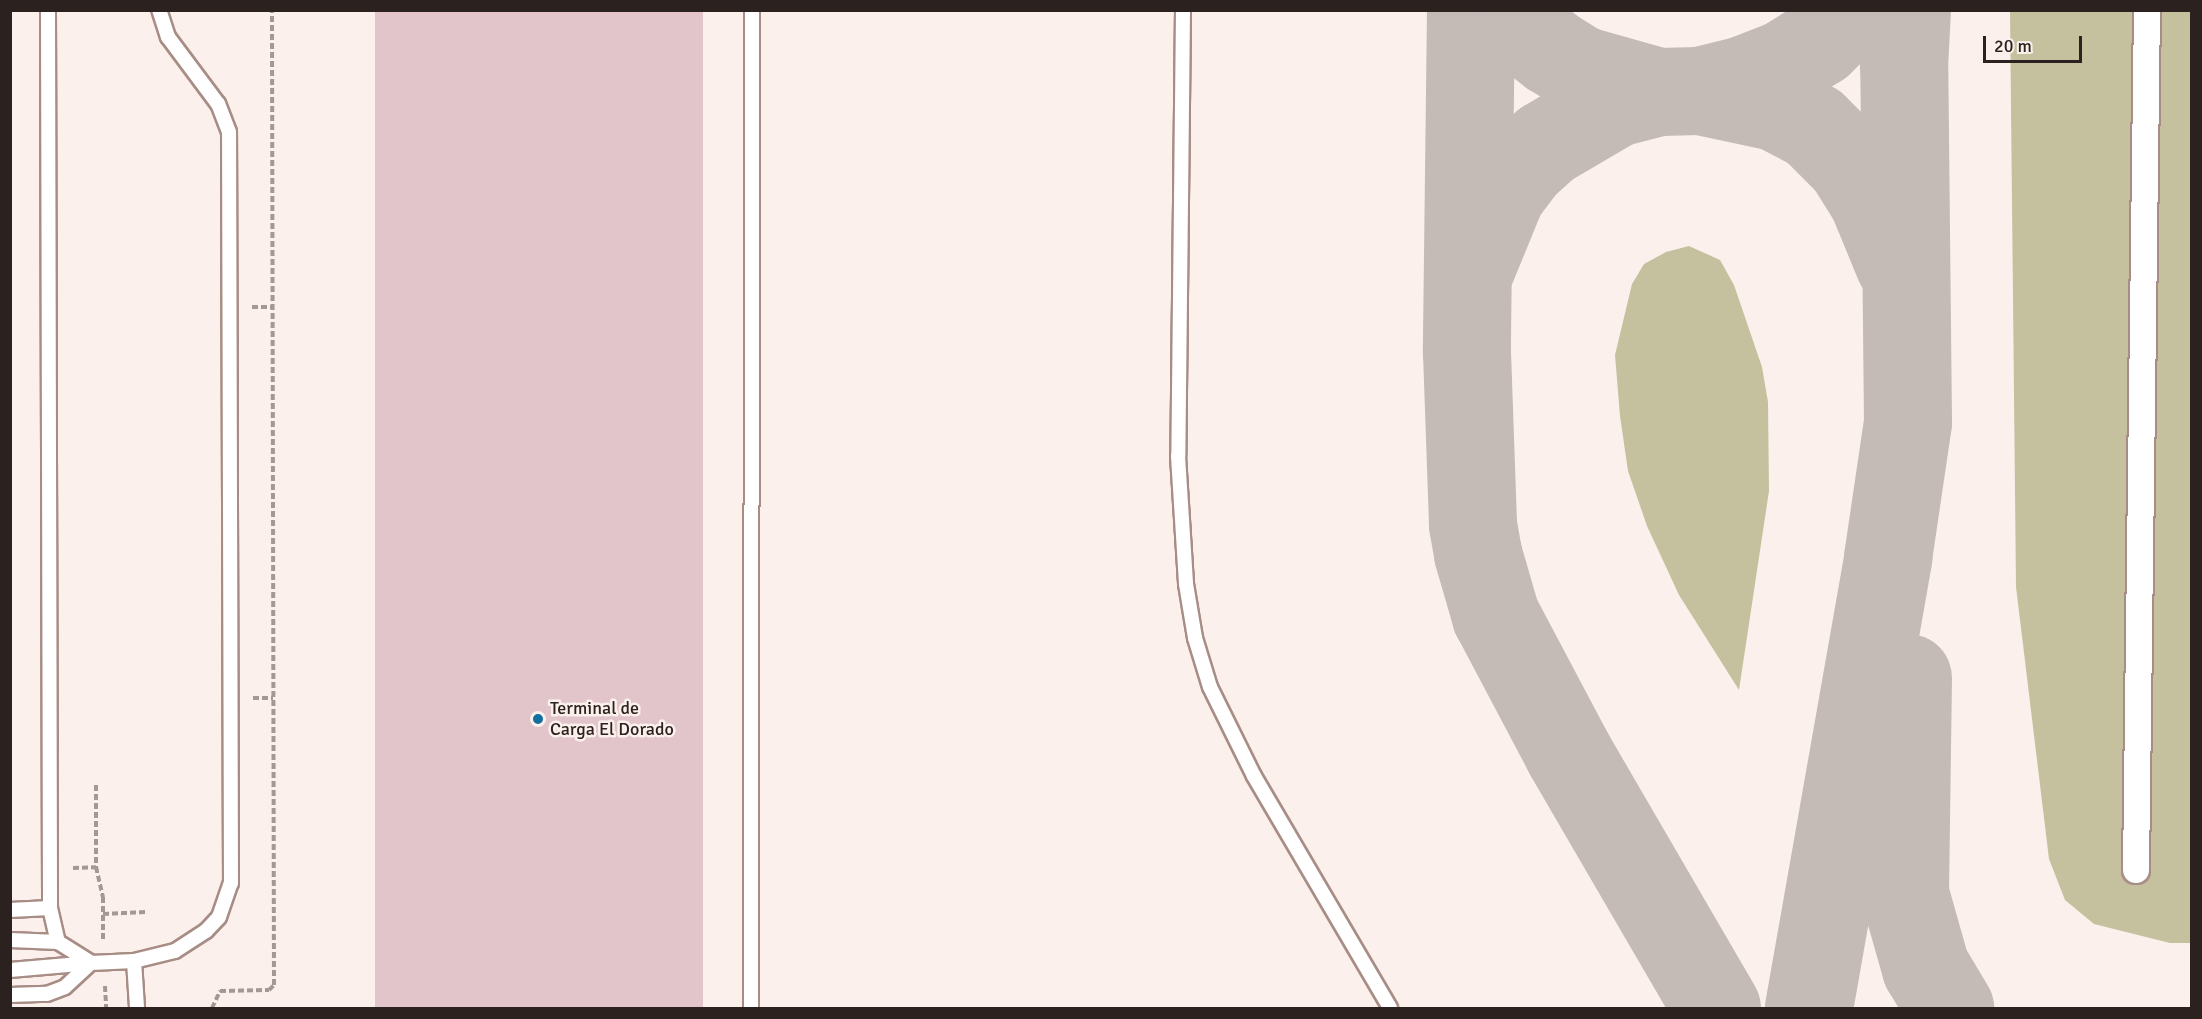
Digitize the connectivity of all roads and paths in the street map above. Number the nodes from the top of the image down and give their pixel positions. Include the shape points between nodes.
1 (48, 10) edge
2 (159, 10) edge
3 (272, 10) edge
4 (753, 10) edge
5 (1183, 10) edge
6 (2147, 10) edge
7 (96, 785) dead end
8 (2136, 870) dead end
9 (50, 908) junction
10 (10, 910) edge
11 (146, 912) dead end
12 (103, 914) junction
13 (10, 940) edge
14 (58, 942) junction
15 (134, 961) junction
16 (97, 962) junction
17 (10, 970) edge
18 (10, 995) edge
19 (106, 1008) edge
20 (137, 1008) edge
21 (212, 1008) edge
22 (751, 1008) edge
23 (1390, 1008) edge

1 - 9 lane
2 - 15 lane via 168,37 218,104 229,132 231,883 226,903 206,931 175,951
3 - 21 path via 274,986 269,990 220,991
4 - 22 lane
5 - 23 lane via 1177,238 1178,456 1186,584 1196,638 1210,687 1254,776
6 - 8 street
7 - 12 path via 96,867
9 - 10 lane
9 - 14 lane
11 - 12 path
12 - 16 path
13 - 14 lane
14 - 16 lane
15 - 16 lane
15 - 20 lane
16 - 17 lane
16 - 18 lane via 65,987 47,994
16 - 19 path

